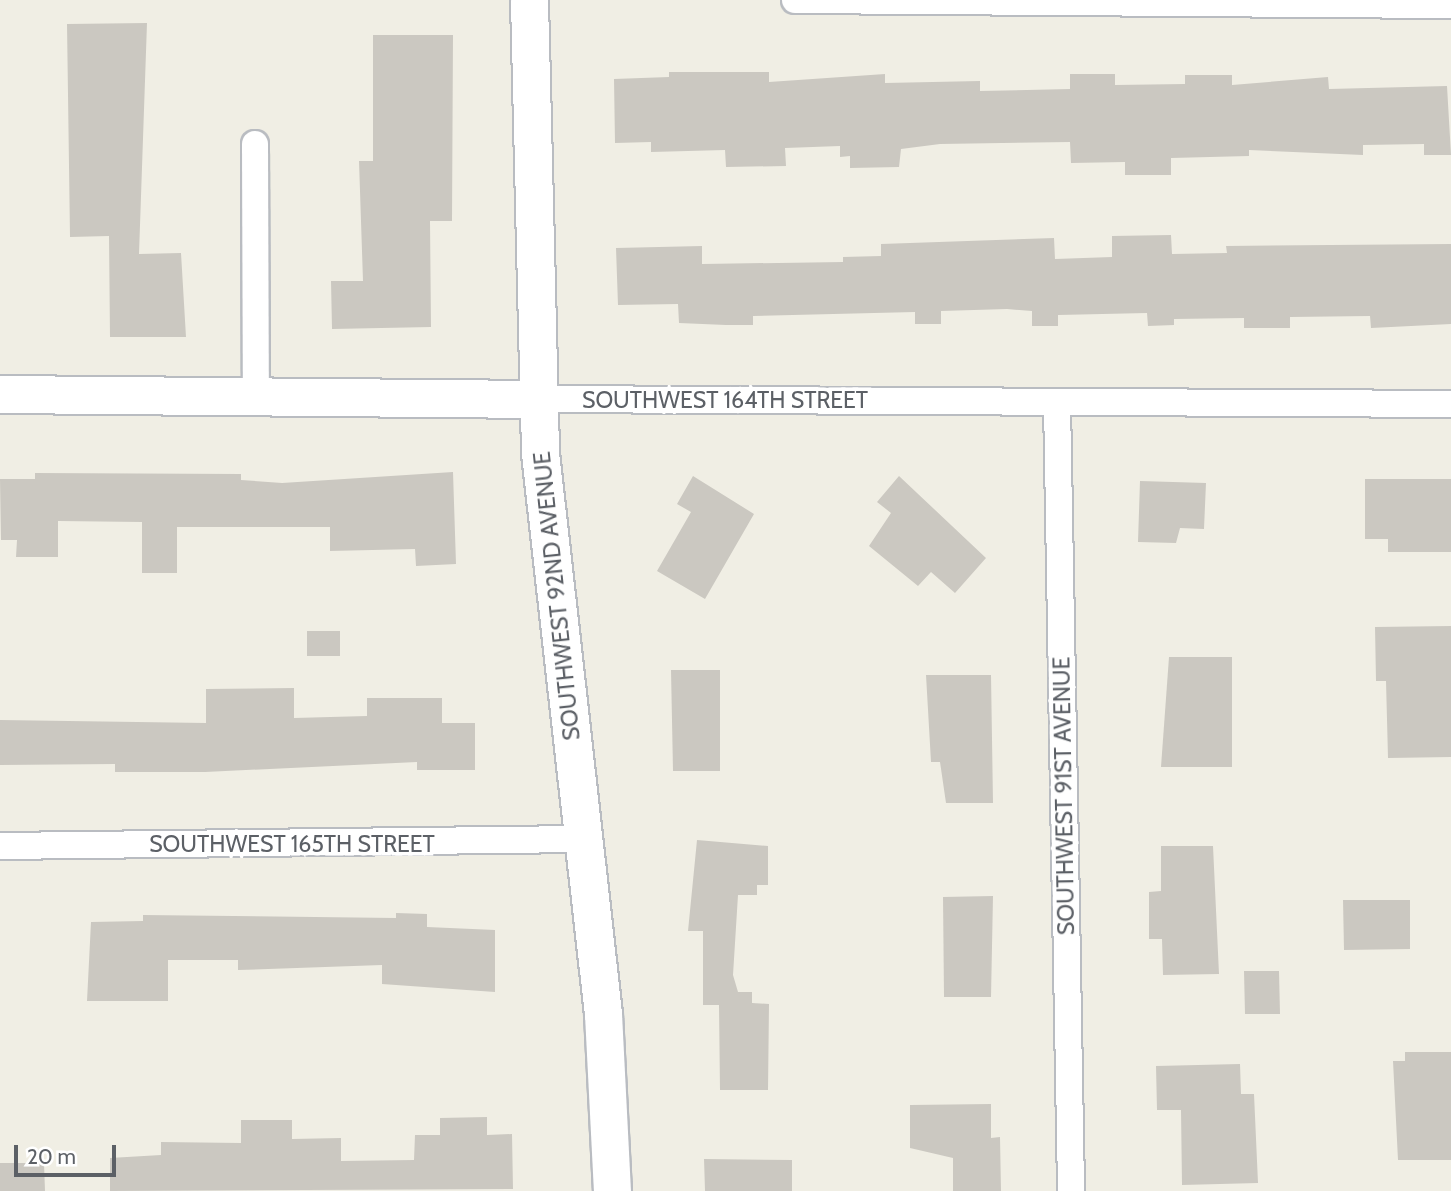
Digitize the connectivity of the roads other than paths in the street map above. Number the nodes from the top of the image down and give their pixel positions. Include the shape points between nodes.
1 (529, 0) edge
2 (795, 0) edge
3 (1451, 5) edge
4 (256, 145) dead end
5 (0, 394) edge
6 (256, 394) junction
7 (539, 399) junction
8 (1057, 402) junction
9 (1451, 404) edge
10 (583, 839) junction
11 (0, 846) edge
12 (612, 1191) edge
13 (1071, 1191) edge

1 - 7 street, SOUTHWEST 92ND AVENUE
2 - 3 street
4 - 6 street
5 - 6 street, SOUTHWEST 164TH STREET
6 - 7 street, SOUTHWEST 164TH STREET
7 - 8 street, SOUTHWEST 164TH STREET
7 - 10 street, SOUTHWEST 92ND AVENUE
8 - 9 street, SOUTHWEST 164TH STREET
8 - 13 street, SOUTHWEST 91ST AVENUE
10 - 11 street, SOUTHWEST 165TH STREET
10 - 12 street, SOUTHWEST 92ND AVENUE via 606,1049

